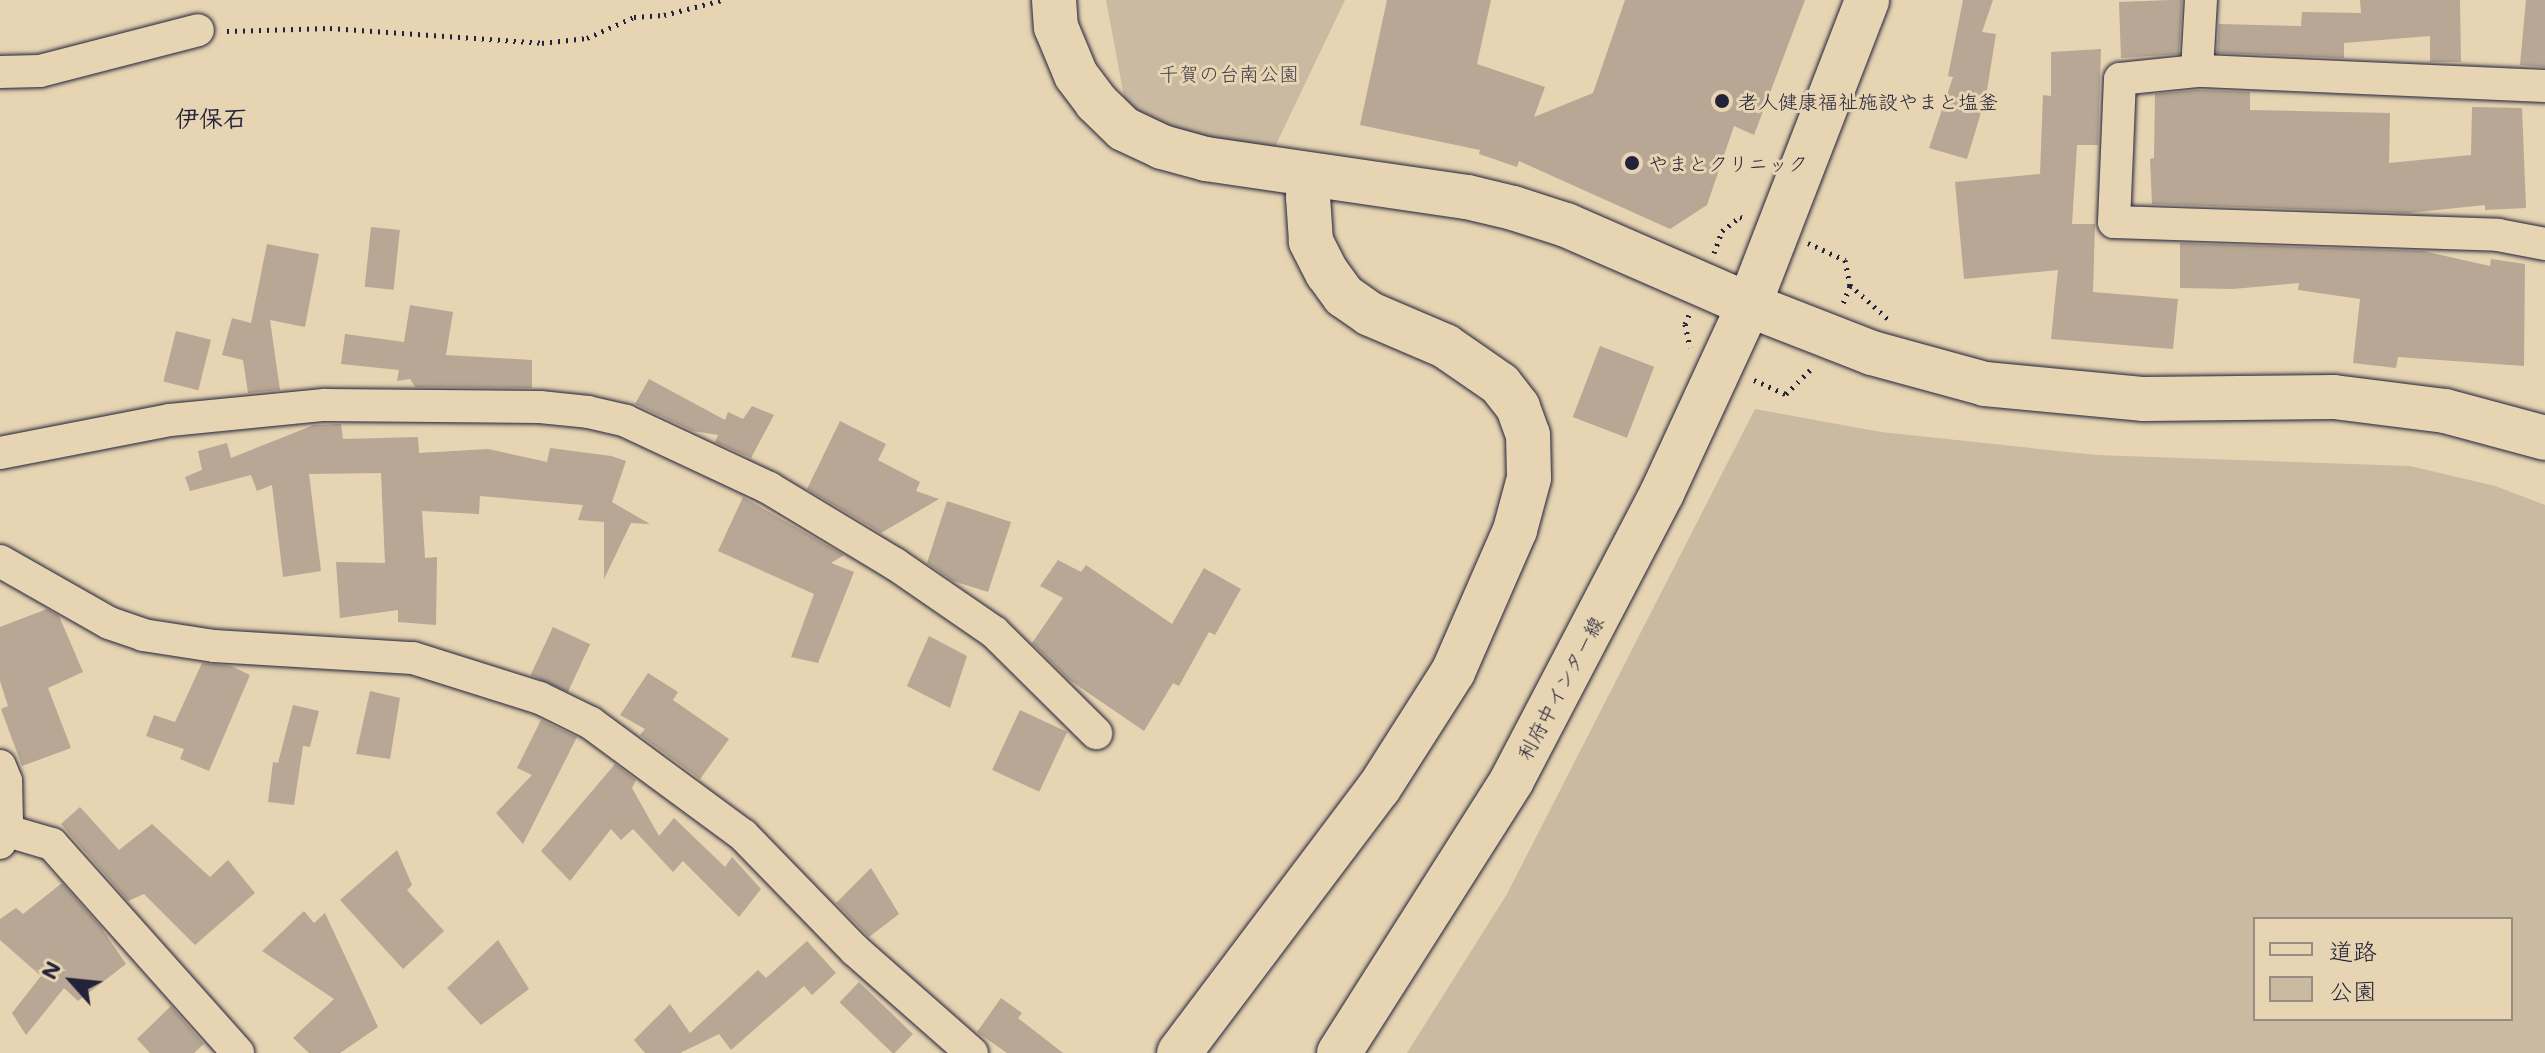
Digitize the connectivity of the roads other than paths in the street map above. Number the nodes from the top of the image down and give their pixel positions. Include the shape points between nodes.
1 (1054, 0) edge
2 (1867, 0) edge
3 (2201, 0) edge
4 (198, 30) road end
5 (2197, 71) junction
6 (0, 72) edge
7 (2545, 86) edge
8 (1312, 175) junction
9 (2545, 244) edge
10 (1749, 305) junction
11 (2545, 438) edge
12 (0, 453) edge
13 (0, 561) edge
14 (1096, 733) dead end
15 (0, 766) edge
16 (2, 836) edge
17 (238, 1053) edge
18 (972, 1053) edge
19 (1179, 1053) edge
20 (1339, 1053) edge

1 - 8 street via 1056,27 1076,75 1124,129 1206,159
2 - 10 street, 利府中インター線
3 - 5 street
4 - 6 street via 40,71
5 - 7 street
5 - 9 street via 2120,79 2114,222 2498,235
8 - 10 street via 1513,208 1566,225
8 - 19 street via 1311,241 1327,273 1344,296 1370,314 1445,346 1500,384 1518,407 1528,435 1529,478 1515,530 1446,684 1379,788
10 - 11 street via 1872,353 1985,384 2144,399 2334,397 2445,411
10 - 20 street, 利府中インター線 via 1662,493 1512,780
12 - 14 street via 170,420 324,405 540,407 613,418 769,488 862,543 994,632
13 - 18 street via 109,623 143,635 214,646 413,658 540,698 591,723 743,835 855,950
15 - 16 street via 6,781
16 - 17 street via 52,844

